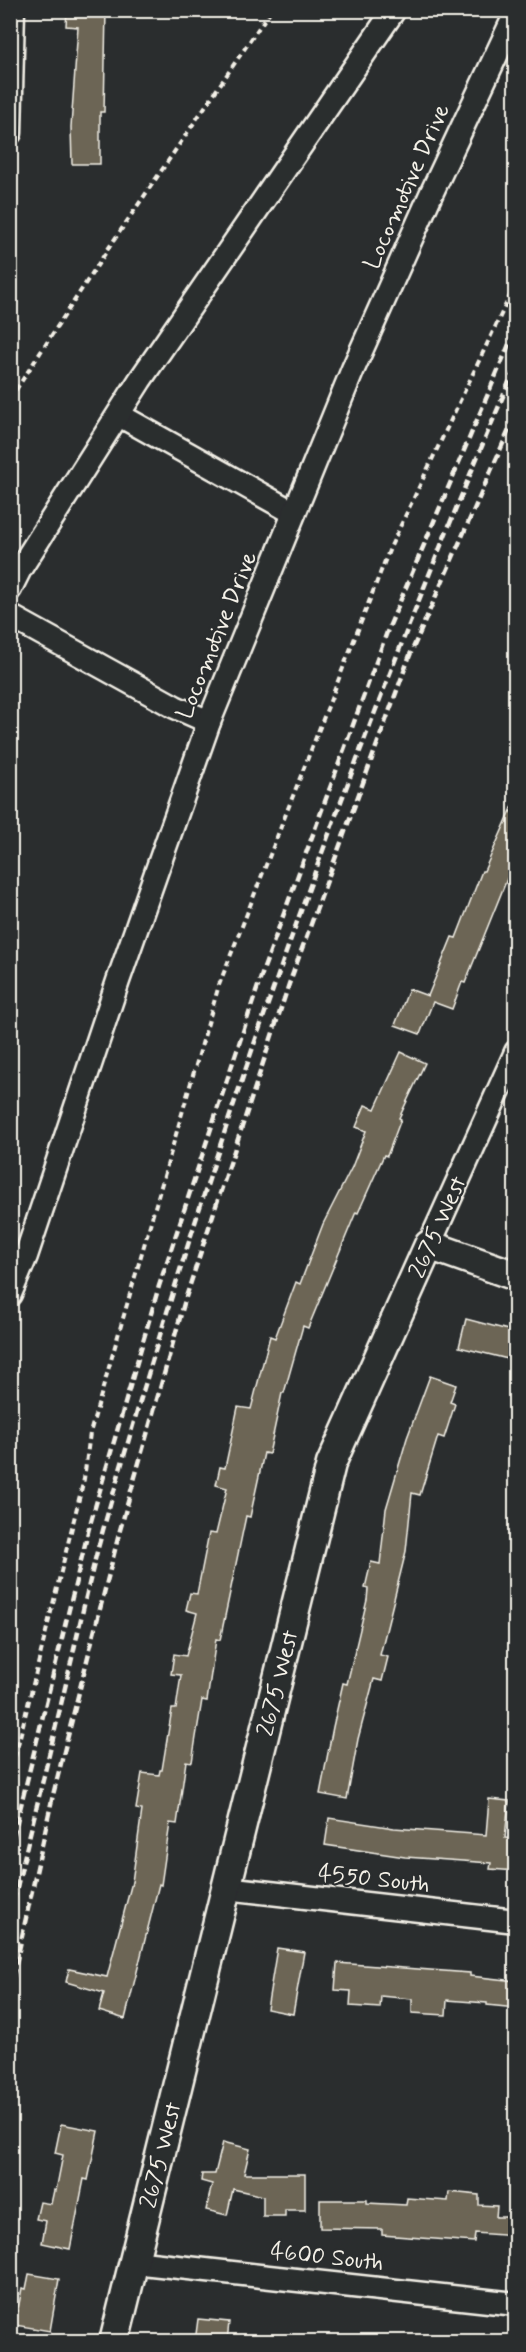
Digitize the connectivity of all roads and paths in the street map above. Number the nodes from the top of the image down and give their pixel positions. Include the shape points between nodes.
1 (13, 10) edge
2 (271, 10) edge
3 (394, 10) edge
4 (516, 13) edge
5 (11, 70) edge
6 (10, 133) edge
7 (516, 283) edge
8 (10, 399) edge
9 (119, 415) junction
10 (294, 513) junction
11 (10, 589) edge
12 (10, 616) edge
13 (209, 722) junction
14 (516, 1052) edge
15 (429, 1245) junction
16 (516, 1276) edge
17 (10, 1294) edge
18 (10, 1777) edge
19 (226, 1888) junction
20 (516, 1921) edge
21 (133, 2262) junction
22 (516, 2304) edge
23 (114, 2342) edge

1 - 5 street
2 - 8 path
3 - 9 street
4 - 10 street, Locomotive Drive via 353,369
5 - 6 street
7 - 18 path via 390,548 219,985 90,1433 84,1479
9 - 10 street
9 - 11 street
10 - 13 street, Locomotive Drive
12 - 13 street
13 - 17 street, Locomotive Drive
14 - 15 street, 2675 West
15 - 16 street
15 - 19 street, 2675 West via 331,1464
19 - 20 street, 4550 South
19 - 21 street, 2675 West
21 - 22 street, 4600 South
21 - 23 street, 2675 West

